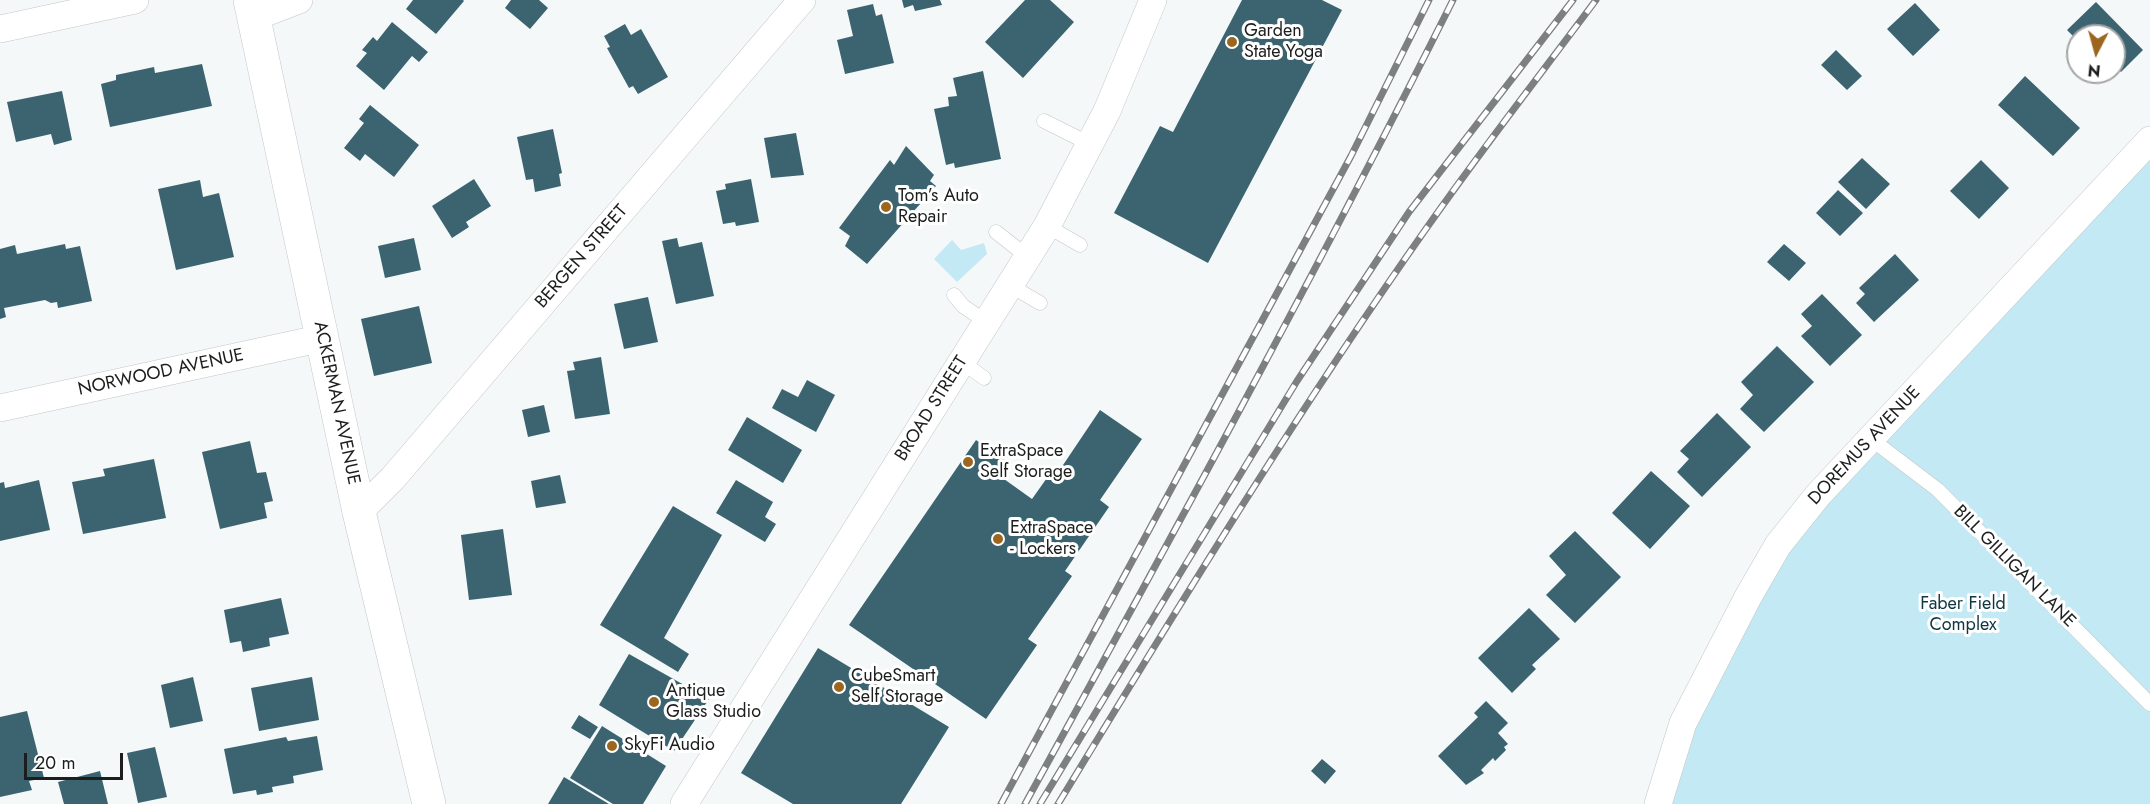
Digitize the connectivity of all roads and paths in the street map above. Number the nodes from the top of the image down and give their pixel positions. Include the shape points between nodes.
1 (135, 0) edge
2 (298, 0) edge
3 (802, 0) edge
4 (1153, 0) edge
5 (252, 9) edge
6 (0, 29) edge
7 (1044, 121) dead end
8 (2150, 140) edge
9 (1090, 144) junction
10 (1047, 226) junction
11 (996, 232) dead end
12 (1080, 245) dead end
13 (1028, 257) junction
14 (1011, 286) junction
15 (954, 295) dead end
16 (1040, 303) dead end
17 (988, 323) junction
18 (323, 338) junction
19 (962, 362) junction
20 (984, 378) dead end
21 (0, 408) edge
22 (1871, 439) junction
23 (359, 512) junction
24 (2150, 704) edge
25 (429, 804) edge
26 (684, 804) edge
27 (1658, 804) edge

1 - 6 street
2 - 5 street
3 - 23 street, BERGEN STREET via 401,469
4 - 9 street, BROAD STREET
5 - 18 street, ACKERMAN AVENUE
7 - 9 lane
8 - 22 street, DOREMUS AVENUE
9 - 10 street, BROAD STREET
10 - 12 lane
10 - 13 street, BROAD STREET
11 - 13 lane
13 - 14 street, BROAD STREET
14 - 16 lane
14 - 17 street, BROAD STREET
15 - 17 lane
17 - 19 street, BROAD STREET
18 - 21 street, NORWOOD AVENUE
18 - 23 street, ACKERMAN AVENUE
19 - 20 lane
19 - 26 street, BROAD STREET
22 - 24 lane, BILL GILLIGAN LANE via 1938,490
22 - 27 street, DOREMUS AVENUE via 1778,545 1683,723
23 - 25 street, ACKERMAN AVENUE

